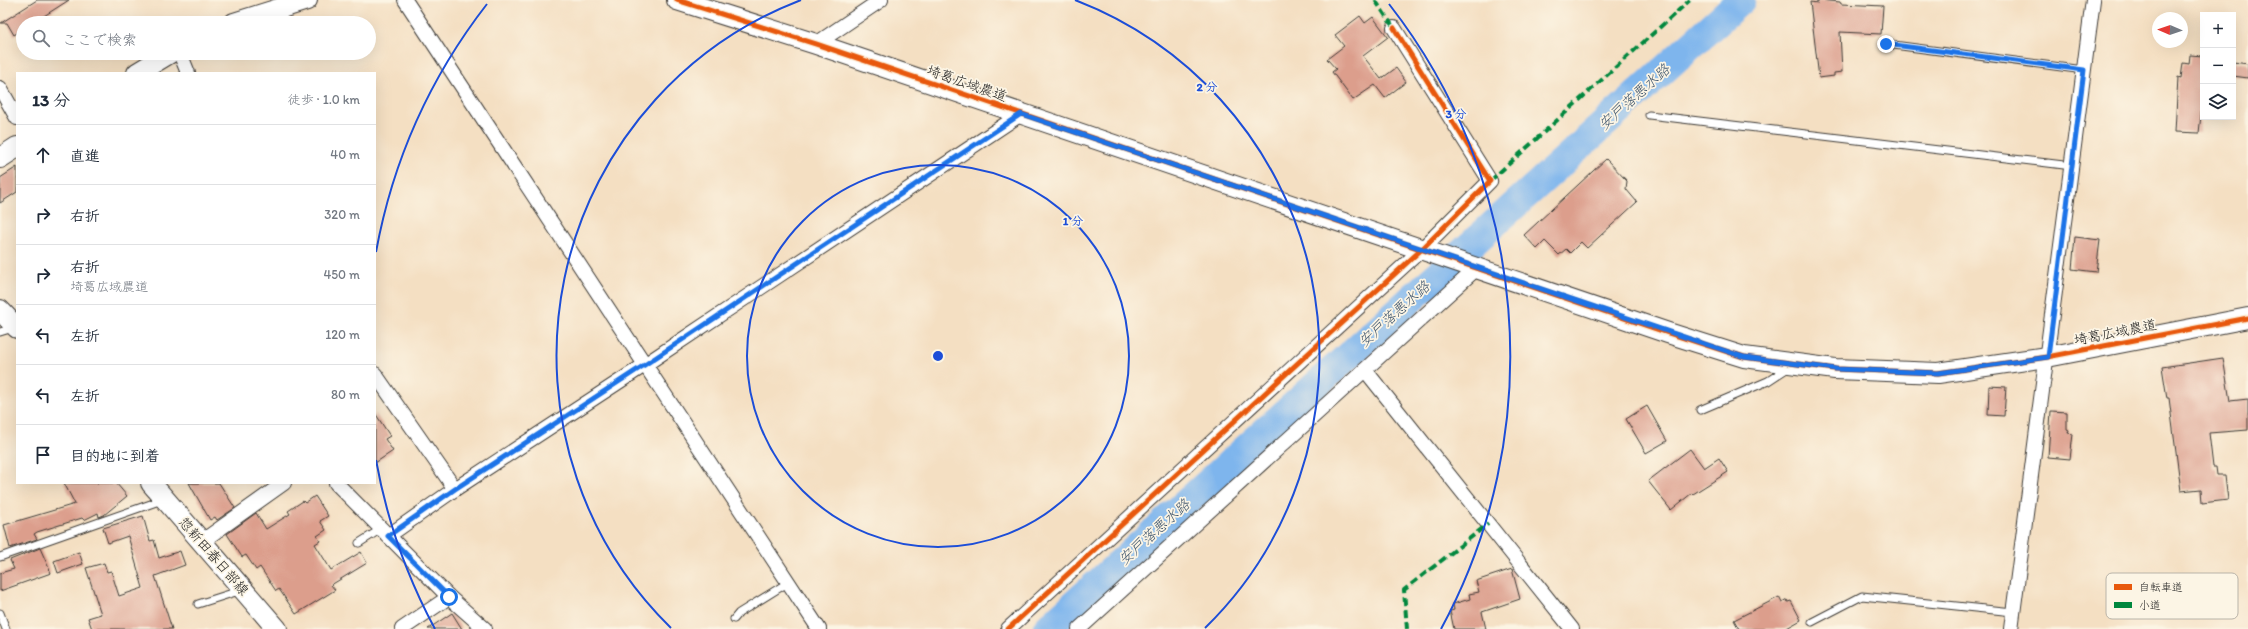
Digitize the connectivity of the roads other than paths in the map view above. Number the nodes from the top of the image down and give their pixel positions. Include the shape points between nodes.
1 (307, 0) edge
2 (405, 0) edge
3 (677, 0) edge
4 (881, 0) edge
5 (2093, 0) edge
6 (256, 16) edge
7 (1394, 28) dead end
8 (816, 44) junction
9 (1886, 44) dead end
10 (158, 60) edge
11 (183, 60) edge
12 (2084, 70) junction
13 (139, 72) edge
14 (188, 72) edge
15 (0, 88) edge
16 (1021, 114) junction
17 (1649, 115) dead end
18 (16, 116) edge
19 (16, 148) edge
20 (0, 158) edge
21 (2072, 166) junction
22 (1426, 251) junction
23 (1474, 267) junction
24 (0, 310) edge
25 (2248, 318) edge
26 (11, 329) edge
27 (2048, 357) junction
28 (646, 364) junction
29 (1794, 364) junction
30 (1365, 370) junction
31 (376, 375) edge
32 (1700, 410) dead end
33 (151, 484) edge
34 (283, 484) edge
35 (337, 484) edge
36 (455, 489) junction
37 (164, 500) junction
38 (385, 533) junction
39 (201, 542) junction
40 (359, 543) dead end
41 (0, 557) edge
42 (789, 582) junction
43 (242, 589) junction
44 (449, 597) junction
45 (198, 604) dead end
46 (2013, 612) junction
47 (0, 613) edge
48 (734, 619) dead end
49 (1812, 622) dead end
50 (6, 629) edge
51 (277, 629) edge
52 (402, 629) edge
53 (485, 629) edge
54 (819, 629) edge
55 (1008, 629) edge
56 (1079, 629) edge
57 (1572, 629) edge
58 (2011, 629) edge

1 - 6 street
2 - 28 street
3 - 8 street, 埼葛広域農道
4 - 8 street
5 - 12 street
7 - 22 street via 1490,181
8 - 16 street, 埼葛広域農道
9 - 12 lane
10 - 13 street
11 - 14 street
12 - 21 street
15 - 18 street
16 - 22 street, 埼葛広域農道
16 - 28 street
17 - 21 lane
19 - 20 street
21 - 27 street
22 - 23 street, 埼葛広域農道
22 - 55 street
23 - 29 street, 埼葛広域農道 via 1744,357
23 - 30 street
24 - 26 street
25 - 27 street, 埼葛広域農道
27 - 29 street, 埼葛広域農道 via 1938,373 1836,369
27 - 46 street
28 - 36 street
28 - 42 street
29 - 32 lane via 1768,381
30 - 56 street
30 - 57 street
31 - 36 street
33 - 37 street, 惣新田春日部線
34 - 39 street
35 - 38 street
36 - 38 street
37 - 39 street, 惣新田春日部線
37 - 41 lane
38 - 40 lane
38 - 44 street
39 - 43 street, 惣新田春日部線
42 - 48 lane via 739,613
42 - 54 street
43 - 45 lane
43 - 51 street, 惣新田春日部線
44 - 52 street
44 - 53 street
46 - 49 lane via 1862,596
46 - 58 street
47 - 50 lane

